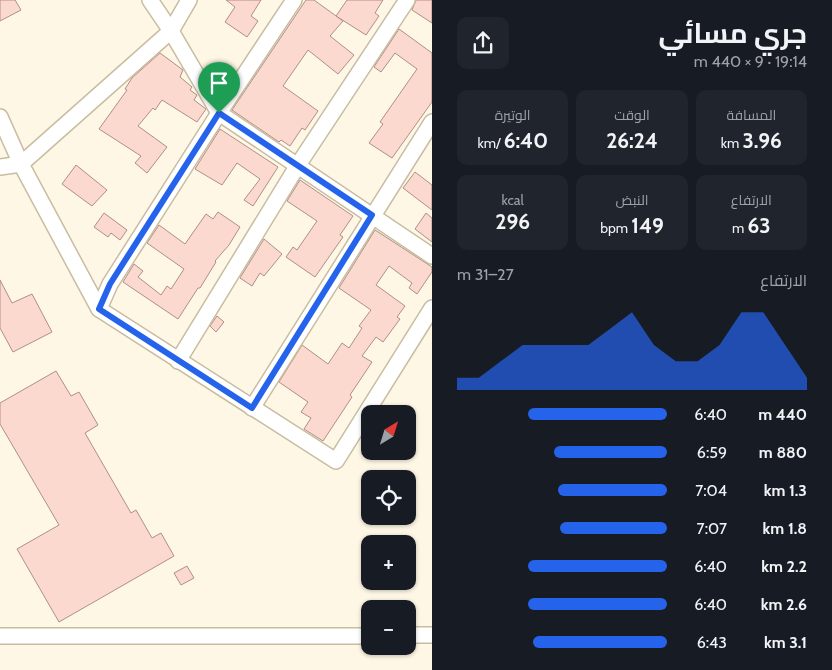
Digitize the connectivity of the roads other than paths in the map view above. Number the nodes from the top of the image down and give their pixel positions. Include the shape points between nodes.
1 (150, 0) edge
2 (190, 0) edge
3 (294, 0) edge
4 (407, 0) edge
5 (171, 30) junction
6 (219, 113) junction
7 (0, 117) edge
8 (432, 122) edge
9 (21, 164) junction
10 (298, 165) junction
11 (0, 167) edge
12 (372, 215) junction
13 (432, 256) edge
14 (432, 308) edge
15 (99, 309) junction
16 (178, 361) junction
17 (252, 408) junction
18 (432, 634) edge
19 (416, 635) edge
20 (0, 636) edge
21 (361, 636) edge

1 - 5 street
2 - 5 street
3 - 6 street
4 - 10 street
5 - 6 street
5 - 9 street
6 - 10 street
6 - 15 street via 110,284
7 - 9 street
8 - 12 street
9 - 11 street
9 - 15 street
10 - 12 street
10 - 16 street
12 - 13 street
12 - 17 street
14 - 17 street via 336,461
15 - 16 street
16 - 17 street
18 - 19 street
20 - 21 street

